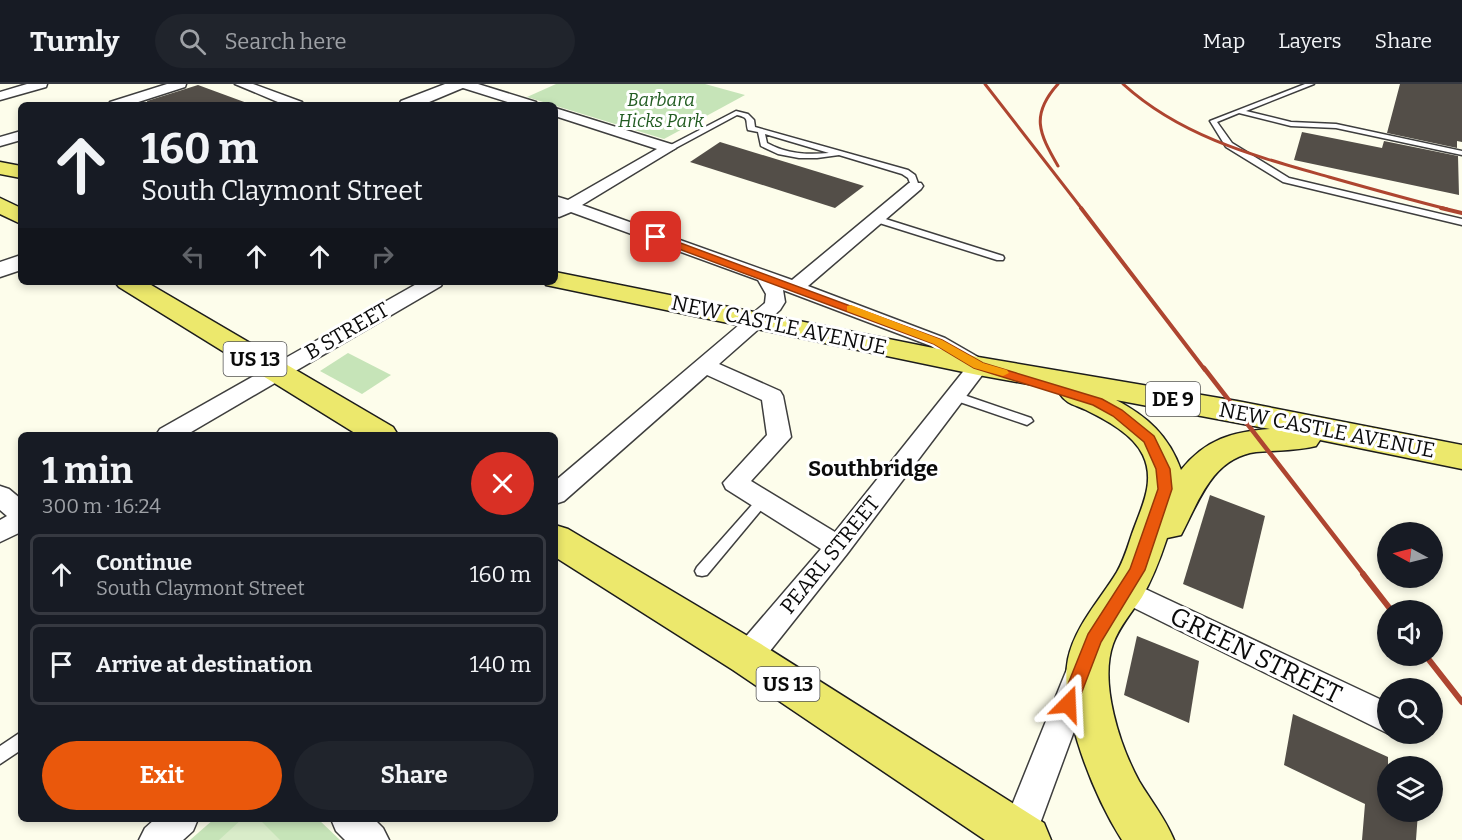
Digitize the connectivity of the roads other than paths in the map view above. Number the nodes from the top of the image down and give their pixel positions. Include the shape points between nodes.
1 (41, 84) edge
2 (180, 84) edge
3 (241, 84) edge
4 (459, 84) edge
5 (465, 84) edge
6 (1311, 84) edge
7 (0, 96) edge
8 (124, 102) edge
9 (289, 102) edge
10 (414, 102) edge
11 (522, 102) edge
12 (1238, 111) junction
13 (558, 113) edge
14 (761, 131) junction
15 (18, 136) edge
16 (0, 142) edge
17 (669, 148) junction
18 (841, 153) junction
19 (1462, 153) edge
20 (0, 168) edge
21 (18, 171) edge
22 (18, 178) edge
23 (0, 181) edge
24 (915, 186) joint
25 (0, 205) edge
26 (560, 207) edge
27 (18, 215) edge
28 (876, 219) junction
29 (1462, 222) edge
30 (1000, 258) dead end
31 (18, 263) edge
32 (0, 270) edge
33 (765, 276) junction
34 (558, 281) edge
35 (133, 285) edge
36 (429, 285) edge
37 (795, 287) junction
38 (758, 320) junction
39 (705, 366) junction
40 (978, 366) junction
41 (276, 372) junction
42 (955, 396) junction
43 (1027, 421) dead end
44 (173, 432) edge
45 (377, 432) edge
46 (1367, 439) junction
47 (1462, 457) edge
48 (558, 492) edge
49 (0, 495) edge
50 (762, 500) junction
51 (18, 511) edge
52 (18, 522) edge
53 (0, 532) edge
54 (558, 541) edge
55 (838, 547) junction
56 (702, 572) dead end
57 (1131, 580) junction
58 (1094, 639) junction
59 (747, 657) junction
60 (1377, 713) edge
61 (18, 742) edge
62 (0, 756) edge
63 (178, 822) edge
64 (351, 822) edge
65 (1020, 838) edge
66 (157, 840) edge
67 (371, 840) edge
68 (1150, 840) edge

1 - 7 street
2 - 8 street
3 - 9 street
4 - 10 street
5 - 11 street
6 - 12 lane
12 - 19 lane via 1291,124 1336,126
12 - 29 lane via 1213,121 1229,146 1286,180
13 - 17 street
14 - 17 lane via 751,128 746,115 736,113
14 - 18 lane
14 - 18 lane via 764,144 790,155
15 - 16 street
17 - 26 street
18 - 24 lane via 905,172
20 - 21 main road
22 - 23 main road
24 - 28 street
25 - 27 main road
26 - 33 street
28 - 30 lane
28 - 37 street
31 - 32 street
33 - 37 street
33 - 38 street via 775,289 776,302
34 - 38 main road, NEW CASTLE AVENUE
35 - 41 main road, US 13
36 - 41 street, B STREET
37 - 40 street via 938,342
38 - 39 street
38 - 40 main road, NEW CASTLE AVENUE
39 - 48 street
39 - 50 street via 772,396 779,437 735,483
40 - 42 street, PEARL STREET
40 - 46 main road, NEW CASTLE AVENUE / DE 9 via 1225,409
40 - 57 main road via 1098,402 1150,439 1163,469 1165,489
41 - 44 street, B STREET
41 - 45 main road, US 13
42 - 43 lane
42 - 55 street, PEARL STREET
46 - 47 main road, NEW CASTLE AVENUE / DE 9
46 - 57 main road via 1260,439 1210,456 1184,491 1168,526
49 - 51 street
50 - 55 street
50 - 56 lane
52 - 53 street
54 - 59 main road, US 13
55 - 59 street, PEARL STREET
57 - 58 main road
57 - 60 street, GREEN STREET
58 - 65 street
58 - 68 main road via 1087,670 1096,726 1122,796
59 - 65 main road, US 13
61 - 62 lane
63 - 66 street
64 - 67 street

